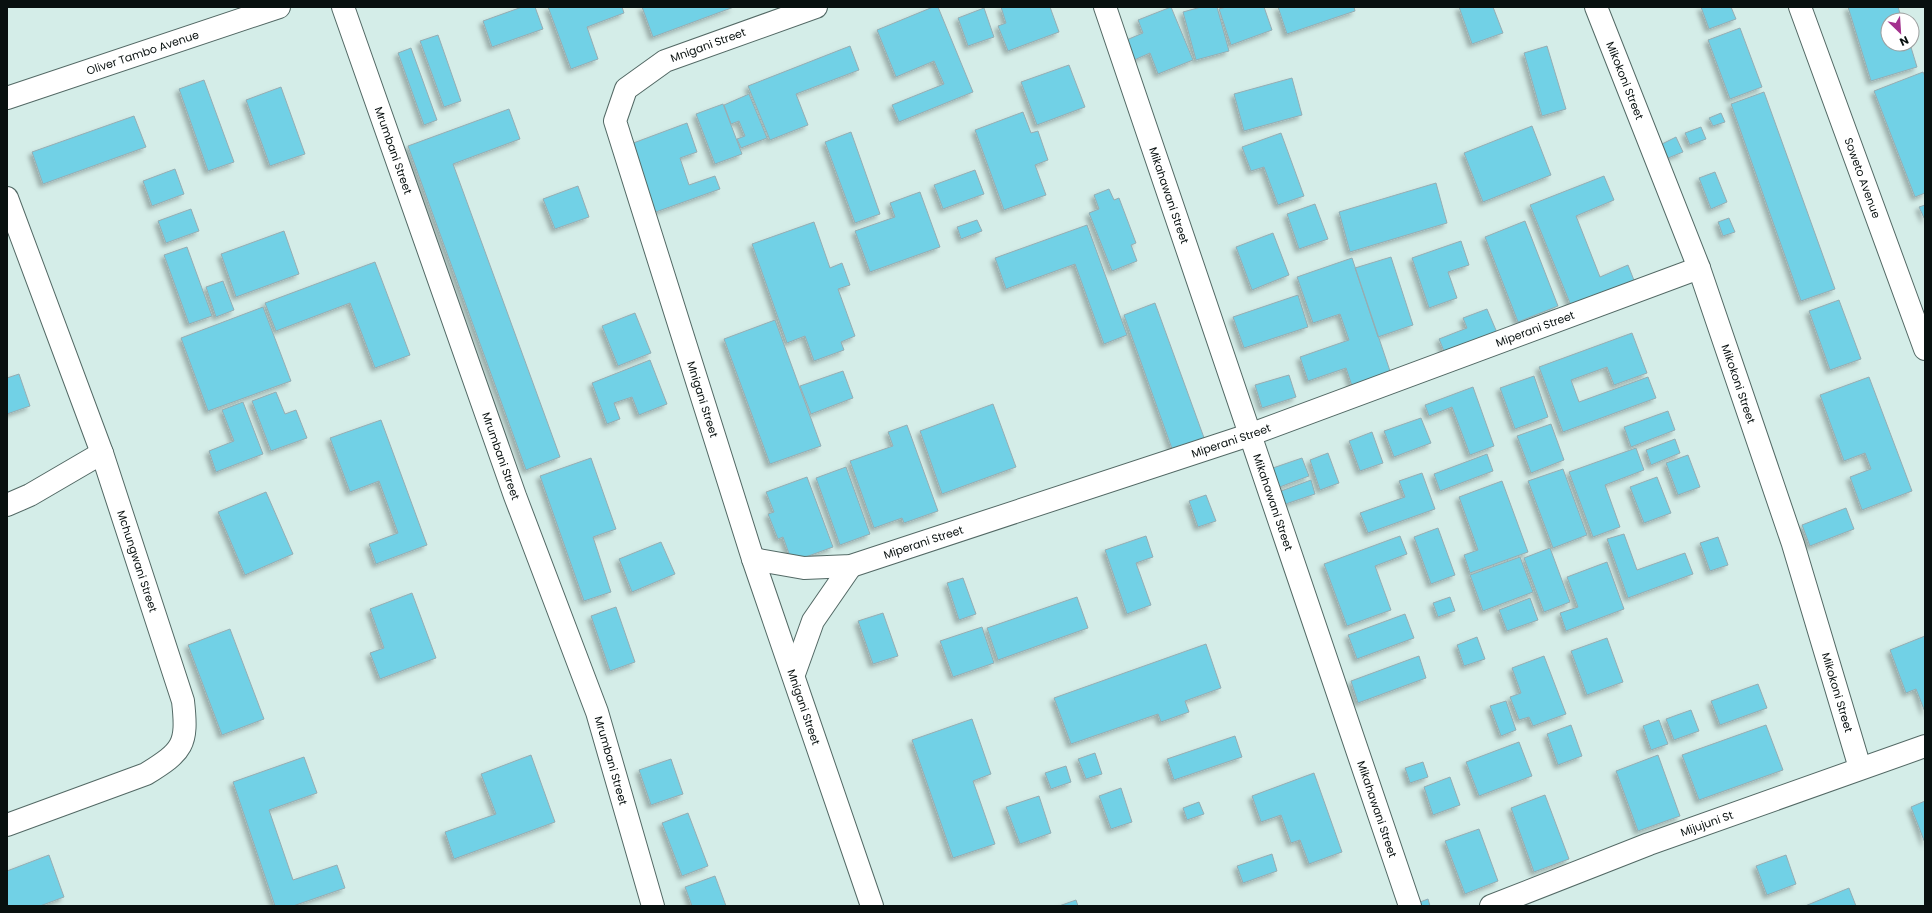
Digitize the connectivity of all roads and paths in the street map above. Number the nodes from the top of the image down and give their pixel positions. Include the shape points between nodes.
1 (279, 7) edge
2 (343, 7) edge
3 (816, 7) edge
4 (1105, 7) edge
5 (1596, 7) edge
6 (1800, 7) edge
7 (7, 98) edge
8 (7, 198) edge
9 (1699, 268) junction
10 (1925, 349) edge
11 (1249, 435) junction
12 (102, 453) junction
13 (7, 505) edge
14 (754, 559) junction
15 (851, 566) junction
16 (794, 674) junction
17 (1925, 746) edge
18 (1860, 768) junction
19 (7, 825) edge
20 (653, 906) edge
21 (872, 906) edge
22 (1410, 906) edge
23 (1491, 906) edge

1 - 7 street, Oliver Tambo Avenue
2 - 20 street, Mrumbani Street via 515,496 597,712
3 - 14 street, Mnigani Street via 665,61 626,89 615,121
4 - 11 street, Mikahawani Street
5 - 9 street, Mikokoni Street
6 - 10 street, Soweto Avenue
8 - 12 street, Mchungwani Street
9 - 11 street, Miperani Street
9 - 18 street, Mikokoni Street via 1793,544
11 - 15 street, Miperani Street
11 - 22 street, Mikahawani Street
12 - 13 street via 30,495
12 - 19 street, Mchungwani Street via 183,701 186,724 182,744 166,762 146,774
14 - 15 street, Miperani Street via 804,568
14 - 16 street, Mnigani Street
15 - 16 street via 813,621
16 - 21 street, Mnigani Street
17 - 18 street, Mijujuni St
18 - 23 street, Mijujuni St via 1649,844

